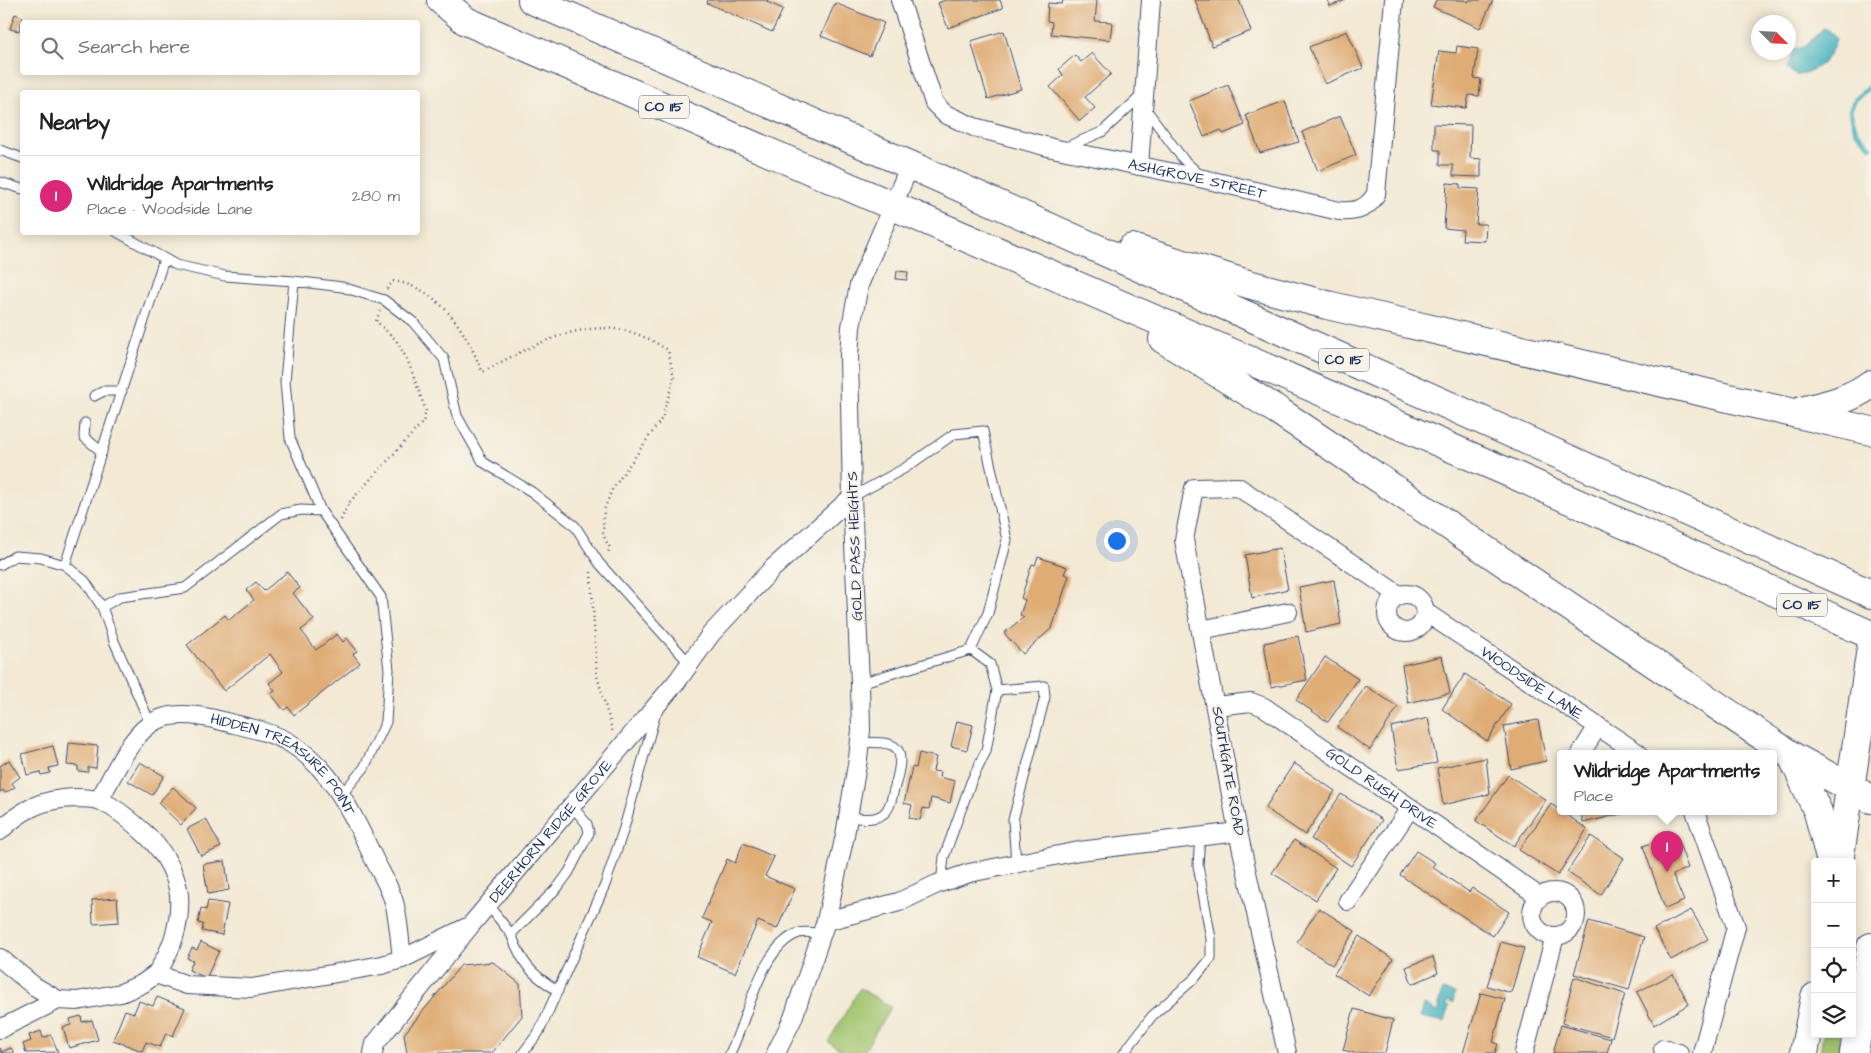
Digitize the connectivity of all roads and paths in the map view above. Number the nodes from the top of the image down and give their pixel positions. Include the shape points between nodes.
1 (441, 0) edge
2 (532, 0) edge
3 (900, 0) edge
4 (1151, 0) edge
5 (1394, 0) edge
6 (1144, 100) junction
7 (1058, 150) junction
8 (1, 153) edge
9 (20, 158) edge
10 (910, 165) junction
11 (1139, 166) junction
12 (940, 178) junction
13 (1204, 179) junction
14 (0, 182) edge
15 (20, 188) edge
16 (892, 206) junction
17 (123, 235) edge
18 (164, 259) junction
19 (1028, 264) junction
20 (294, 281) junction
21 (384, 300) junction
22 (1871, 384) edge
23 (122, 391) junction
24 (94, 396) dead end
25 (1798, 412) junction
26 (85, 423) dead end
27 (1871, 431) edge
28 (102, 452) junction
29 (852, 497) junction
30 (321, 511) junction
31 (336, 533) junction
32 (599, 563) junction
33 (0, 564) edge
34 (65, 565) junction
35 (1871, 594) edge
36 (1399, 595) junction
37 (102, 607) junction
38 (1288, 612) dead end
39 (1425, 612) junction
40 (1202, 630) junction
41 (1871, 635) edge
42 (1871, 648) edge
43 (971, 650) junction
44 (690, 664) junction
45 (860, 684) junction
46 (997, 690) junction
47 (658, 704) junction
48 (1216, 706) junction
49 (150, 723) junction
50 (1598, 726) junction
51 (860, 743) junction
52 (1583, 750) edge
53 (1634, 750) edge
54 (618, 751) junction
55 (1792, 756) junction
56 (1861, 794) edge
57 (341, 795) junction
58 (99, 800) junction
59 (572, 806) junction
60 (1410, 808) junction
61 (1696, 815) edge
62 (848, 817) junction
63 (0, 831) edge
64 (1238, 832) junction
65 (1200, 836) junction
66 (1831, 858) edge
67 (1840, 858) edge
68 (1016, 863) junction
69 (941, 883) junction
70 (1540, 897) junction
71 (1348, 901) dead end
72 (488, 905) junction
73 (470, 926) junction
74 (824, 928) junction
75 (512, 934) junction
76 (1555, 936) junction
77 (1871, 955) edge
78 (0, 958) edge
79 (402, 959) junction
80 (156, 974) junction
81 (558, 990) junction
82 (58, 1000) junction
83 (1811, 1017) edge
84 (0, 1029) edge
85 (373, 1053) edge
86 (523, 1053) edge
87 (730, 1053) edge
88 (776, 1053) edge
89 (1124, 1053) edge
90 (1287, 1053) edge
91 (1524, 1053) edge
92 (1702, 1053) edge
93 (1804, 1053) edge
94 (1854, 1053) edge

1 - 16 main road, CO 115 via 466,21
2 - 10 main road, CO 115
3 - 7 street, ASHGROVE STREET via 939,110 974,127
4 - 6 street
5 - 13 street, ASHGROVE STREET via 1378,182 1370,204 1351,212 1339,212
6 - 7 lane via 1102,132
6 - 11 street
6 - 13 lane via 1183,159
7 - 11 street, ASHGROVE STREET
8 - 9 lane
10 - 12 main road, CO 115
10 - 16 street, GOLD PASS HEIGHTS
11 - 13 street, ASHGROVE STREET
12 - 25 main road via 1151,255 1248,284 1327,305
12 - 35 main road, CO 115
14 - 15 lane
16 - 19 main road, CO 115
16 - 29 street, GOLD PASS HEIGHTS via 860,285 851,327
17 - 18 lane
18 - 20 lane via 176,266 225,276
18 - 23 lane
19 - 41 main road, CO 115
19 - 55 main road via 1223,374
20 - 21 lane via 342,287
20 - 30 lane via 285,381 290,438
21 - 31 path via 376,321 396,340 408,361 426,411 423,422 348,504
21 - 32 lane via 414,322 444,359 457,416 483,462 532,492 575,526
21 - 32 path via 393,282 411,284 429,295 451,315 484,372 529,346 584,328 643,336 668,350 674,378 662,418 612,490 604,510 603,535 610,548
22 - 25 main road via 1840,401
23 - 24 lane via 104,391
23 - 28 lane
25 - 27 main road
26 - 28 lane via 84,437
28 - 34 lane
29 - 43 lane via 905,468 954,434 983,431 1007,540 988,613
29 - 44 street, DEERHORN RIDGE GROVE via 772,569 711,634
29 - 45 street, GOLD PASS HEIGHTS
30 - 31 lane
30 - 37 lane via 300,510 281,514 185,588 120,596
31 - 57 lane via 382,597 389,670 386,722 364,768
32 - 44 lane
32 - 54 path via 590,573 597,676
33 - 34 lane via 15,556 41,558
34 - 37 lane via 85,582
36 - 39 street via 1414,595 1424,605
36 - 39 street via 1389,604 1388,610 1389,620 1396,629 1410,631 1417,628
36 - 40 street, SOUTHGATE ROAD via 1238,487 1194,488 1184,540
37 - 49 lane
38 - 40 street
39 - 50 street, WOODSIDE LANE
40 - 48 street, SOUTHGATE ROAD
42 - 56 main road
43 - 45 lane
43 - 46 lane via 990,664
44 - 47 street, DEERHORN RIDGE GROVE
45 - 51 street, GOLD PASS HEIGHTS
46 - 68 lane via 1044,686 1044,698 1012,820
46 - 69 lane via 986,751 971,782 944,857
47 - 54 street, DEERHORN RIDGE GROVE
47 - 81 lane via 605,885
48 - 60 street, GOLD RUSH DRIVE via 1251,702 1264,707
48 - 64 street, SOUTHGATE ROAD
49 - 57 street, HIDDEN TREASURE POINT via 165,717 210,717 267,733 303,752
49 - 58 street via 140,732
50 - 52 street
50 - 53 street, WOODSIDE LANE
51 - 62 street, GOLD PASS HEIGHTS
51 - 62 lane via 882,741 894,745 901,763 888,810 882,816
54 - 59 street, DEERHORN RIDGE GROVE
55 - 56 main road
55 - 66 main road via 1818,812
56 - 67 main road
57 - 79 street, HIDDEN TREASURE POINT via 395,905
58 - 63 street via 49,800 15,816
58 - 80 street via 117,810 152,839 173,874 179,917 174,939
59 - 72 street, DEERHORN RIDGE GROVE
59 - 75 lane via 588,824 589,833 558,887
60 - 70 street, GOLD RUSH DRIVE
60 - 71 street
61 - 92 street via 1736,927
62 - 74 street, GOLD PASS HEIGHTS
64 - 65 street
64 - 90 street, SOUTHGATE ROAD
65 - 68 street via 1079,850
65 - 89 lane via 1198,865 1211,939 1211,958 1195,978 1152,1016
68 - 69 street
69 - 74 street via 899,902
70 - 76 street via 1533,908 1533,920 1541,932
70 - 76 street via 1558,892 1573,904 1576,912 1574,923 1568,931
72 - 73 street, DEERHORN RIDGE GROVE
72 - 75 lane
73 - 79 street, DEERHORN RIDGE GROVE
73 - 85 street via 375,1044
74 - 87 lane via 800,933 783,942 747,1006 739,1036
74 - 88 street, GOLD PASS HEIGHTS via 793,1018
75 - 81 lane via 518,952 534,975
76 - 91 street
77 - 94 main road
78 - 82 street via 34,986
79 - 80 street, DEERHORN RIDGE GROVE via 252,988 186,985
80 - 82 street via 121,993 77,1001
81 - 86 lane via 539,1032
82 - 84 street
83 - 93 main road

